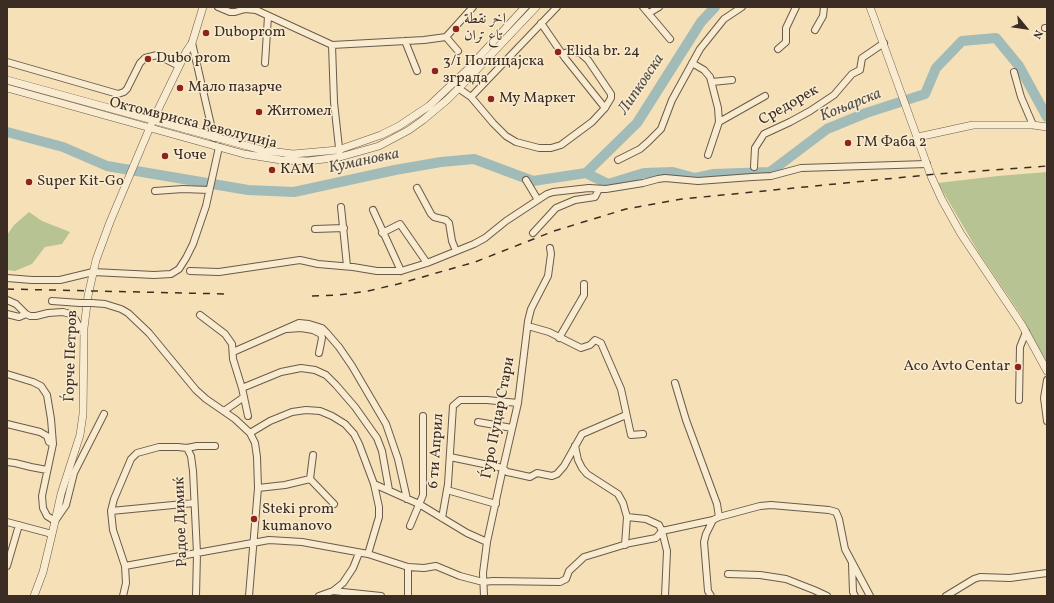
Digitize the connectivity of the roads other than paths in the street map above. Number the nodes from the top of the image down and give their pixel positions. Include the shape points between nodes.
1 (203, 7) edge
2 (218, 7) edge
3 (473, 7) edge
4 (525, 7) edge
5 (536, 7) edge
6 (557, 7) edge
7 (643, 7) edge
8 (659, 7) edge
9 (742, 7) edge
10 (796, 7) edge
11 (824, 7) edge
12 (870, 7) edge
13 (256, 9) edge
14 (649, 13) junction
15 (268, 16) junction
16 (541, 23) junction
17 (815, 30) dead end
18 (446, 37) junction
19 (670, 39) dead end
20 (405, 41) junction
21 (192, 43) junction
22 (884, 43) junction
23 (332, 45) junction
24 (778, 49) dead end
25 (458, 52) dead end
26 (562, 54) junction
27 (7, 62) edge
28 (265, 63) dead end
29 (692, 63) junction
30 (179, 66) junction
31 (417, 71) dead end
32 (1014, 72) dead end
33 (7, 80) edge
34 (732, 80) dead end
35 (712, 82) junction
36 (7, 88) edge
37 (458, 88) junction
38 (765, 96) dead end
39 (471, 97) junction
40 (605, 108) junction
41 (153, 120) junction
42 (718, 122) junction
43 (1033, 125) junction
44 (1047, 127) edge
45 (150, 128) junction
46 (918, 137) junction
47 (214, 138) junction
48 (219, 147) junction
49 (338, 150) junction
50 (708, 155) dead end
51 (340, 157) junction
52 (618, 160) dead end
53 (927, 164) junction
54 (754, 167) dead end
55 (526, 180) dead end
56 (416, 188) dead end
57 (600, 189) junction
58 (209, 190) junction
59 (156, 191) dead end
60 (538, 200) junction
61 (341, 207) dead end
62 (373, 210) dead end
63 (344, 228) junction
64 (315, 229) dead end
65 (382, 233) junction
66 (534, 233) dead end
67 (550, 248) dead end
68 (456, 251) junction
69 (427, 263) junction
70 (347, 266) junction
71 (190, 271) dead end
72 (401, 271) junction
73 (93, 272) junction
74 (7, 278) edge
75 (584, 284) dead end
76 (7, 300) edge
77 (52, 301) dead end
78 (7, 314) edge
79 (26, 314) junction
80 (200, 315) dead end
81 (528, 326) junction
82 (84, 328) junction
83 (286, 329) junction
84 (1026, 332) junction
85 (559, 338) junction
86 (233, 352) junction
87 (319, 352) dead end
88 (1047, 371) edge
89 (7, 374) edge
90 (1047, 380) edge
91 (675, 383) dead end
92 (242, 388) junction
93 (244, 397) junction
94 (1019, 400) dead end
95 (518, 404) junction
96 (224, 411) junction
97 (104, 414) dead end
98 (626, 415) junction
99 (248, 416) dead end
100 (423, 416) dead end
101 (1047, 421) edge
102 (478, 422) dead end
103 (7, 424) edge
104 (512, 428) junction
105 (250, 433) junction
106 (643, 434) dead end
107 (52, 444) junction
108 (215, 446) dead end
109 (575, 446) junction
110 (187, 448) junction
111 (313, 455) dead end
112 (450, 457) junction
113 (7, 462) edge
114 (503, 468) junction
115 (47, 470) junction
116 (310, 479) junction
117 (374, 484) junction
118 (258, 488) junction
119 (389, 490) junction
120 (447, 490) junction
121 (406, 499) junction
122 (194, 503) junction
123 (334, 504) dead end
124 (419, 504) junction
125 (496, 504) junction
126 (111, 512) junction
127 (627, 517) junction
128 (719, 517) junction
129 (442, 518) junction
130 (713, 520) junction
131 (55, 521) junction
132 (7, 522) edge
133 (19, 525) junction
134 (410, 526) dead end
135 (662, 531) junction
136 (52, 534) junction
137 (254, 542) junction
138 (487, 542) junction
139 (625, 545) junction
140 (197, 553) junction
141 (359, 553) junction
142 (368, 554) junction
143 (851, 562) junction
144 (7, 566) edge
145 (125, 566) junction
146 (408, 567) junction
147 (1047, 573) edge
148 (728, 574) dead end
149 (483, 582) junction
150 (333, 591) junction
151 (123, 595) edge
152 (34, 596) edge
153 (196, 596) edge
154 (249, 596) edge
155 (319, 596) edge
156 (381, 596) edge
157 (408, 596) edge
158 (484, 596) edge
159 (665, 596) edge
160 (711, 596) edge
161 (827, 596) edge
162 (855, 596) edge
163 (870, 596) edge
164 (946, 596) edge

1 - 21 street, Ѓорче Петров
2 - 13 street via 230,12
3 - 18 street
4 - 49 street, Октомвриска Револуција via 429,106 381,135
5 - 37 street, Октомвриска Револуција
6 - 16 street
7 - 14 street
8 - 14 street
9 - 29 street via 724,19
10 - 24 street via 786,28 786,42
11 - 17 street via 823,16
12 - 22 street
13 - 15 street
14 - 19 street
15 - 23 street
15 - 28 street
16 - 26 street
16 - 39 street
18 - 20 street
18 - 25 street
20 - 23 street
20 - 31 street
21 - 30 street, Ѓорче Петров
21 - 47 street
22 - 46 street
22 - 54 street, Средорек via 862,58 860,70 852,74 834,95 796,119 764,134 755,148
23 - 49 street
26 - 40 street
26 - 40 street via 571,51 580,53 588,60 611,94
27 - 30 street via 118,94 127,89 145,58 157,55
29 - 35 street via 704,70
29 - 52 street via 672,100 661,129 640,149
30 - 41 street, Ѓорче Петров
32 - 43 street
33 - 41 street, Октомвриска Револуција
34 - 35 street
35 - 42 street via 718,108
36 - 45 street, Октомвриска Револуција
37 - 39 street
37 - 51 street, Октомвриска Револуција via 409,130 380,146
38 - 42 street
39 - 40 street via 506,136 516,142 539,148 560,145 592,122
41 - 45 street, Ѓорче Петров
41 - 47 street, Октомвриска Револуција
42 - 50 street
43 - 44 street
43 - 46 street via 973,124
45 - 48 street, Октомвриска Револуција
45 - 73 street, Ѓорче Петров via 107,229
46 - 53 street
47 - 49 street, Октомвриска Револуција via 280,153
48 - 51 street, Октомвриска Револуција via 281,160 308,161
48 - 58 street
49 - 51 street
53 - 57 street via 801,168 764,176 698,181 665,178 643,184
53 - 84 street via 942,200 961,234
55 - 60 street
56 - 68 street via 431,214 449,223
57 - 60 street via 553,192
57 - 66 street via 595,197 575,200 556,208
58 - 59 street
58 - 73 street via 206,206 186,258 172,274
60 - 68 street via 485,238
61 - 63 street
62 - 65 street
63 - 64 street
63 - 70 street
65 - 69 street via 400,224
65 - 72 street
67 - 81 street, Ѓуро Пуцар Стари via 548,276 531,309
68 - 69 street
69 - 72 street
70 - 71 street via 300,260 219,272
70 - 72 street via 377,271
73 - 74 street via 60,280
73 - 82 street, Ѓорче Петров
75 - 85 street via 584,295
76 - 79 street via 16,304
77 - 96 street, bridge via 105,304 128,313 149,333 196,390
78 - 79 street via 19,317
79 - 82 street via 36,316 63,312 70,314 80,328
80 - 86 street via 229,338
81 - 85 street
81 - 95 street, Ѓуро Пуцар Стари
82 - 131 street, Ѓорче Петров via 83,414 80,435
83 - 86 street
83 - 87 street via 301,328 321,334
83 - 121 street via 299,323 322,328 340,347 386,424 398,459
84 - 88 street
84 - 94 street via 1020,347
85 - 98 street via 581,348 595,340 601,343 621,389
86 - 92 street via 232,359
89 - 107 street, Ѓорче Петров via 33,382 47,395
90 - 101 street via 1044,398
91 - 128 street via 717,504
92 - 93 street
92 - 119 street via 281,372 300,368 315,370 326,376 354,407 376,438 382,451
93 - 96 street
93 - 99 street
95 - 104 street, Ѓуро Пуцар Стари
95 - 112 street, 6 ти Април via 460,400 453,406
96 - 105 street
97 - 131 street via 74,472 66,504
98 - 106 street via 631,435
98 - 109 street via 582,434
100 - 124 street, 6 ти Април via 423,495
102 - 104 street
103 - 107 street via 40,432 47,436
104 - 114 street, Ѓуро Пуцар Стари
105 - 117 street via 292,412 320,411 345,424 354,434
105 - 118 street via 257,457
107 - 115 street, Ѓорче Петров
108 - 110 street
109 - 114 street via 564,466 552,476 537,473 530,477 506,472
109 - 127 street via 582,468 618,494
110 - 122 street, Радое Димиќ via 193,471
110 - 126 street via 159,447 137,453 131,459 120,482
111 - 116 street
112 - 114 street
112 - 120 street, 6 ти Април
113 - 115 street
114 - 125 street, Ѓуро Пуцар Стари
115 - 131 street, Ѓорче Петров via 42,496 47,516
116 - 118 street
116 - 123 street
117 - 119 street
117 - 142 street via 379,517
118 - 137 street
119 - 121 street
120 - 125 street
120 - 129 street, 6 ти Април
121 - 124 street
122 - 126 street
122 - 140 street, Радое Димиќ
124 - 129 street
124 - 134 street, 6 ти Април
125 - 138 street, Ѓуро Пуцар Стари
126 - 145 street via 113,530
127 - 135 street via 646,519 659,525
127 - 139 street
128 - 130 street
128 - 143 street via 772,505 836,512 840,519 845,549
129 - 138 street
130 - 135 street
130 - 160 street via 704,542 708,591
131 - 136 street, Ѓорче Петров
132 - 133 street
133 - 136 street
133 - 144 street
135 - 139 street via 656,538
135 - 159 street via 667,551
136 - 152 street, Ѓорче Петров
137 - 140 street
137 - 141 street via 302,542
137 - 154 street
138 - 149 street, Ѓуро Пуцар Стари
139 - 149 street via 584,557 569,571 566,579 560,582
140 - 145 street
140 - 153 street, Радое Димиќ
141 - 142 street
141 - 150 street via 349,576
142 - 146 street
143 - 162 street
143 - 163 street
145 - 151 street via 126,583
146 - 149 street via 436,566
146 - 157 street
147 - 164 street via 1010,578 974,578
148 - 161 street via 760,574 786,579
149 - 158 street, Ѓуро Пуцар Стари
150 - 155 street
150 - 156 street

